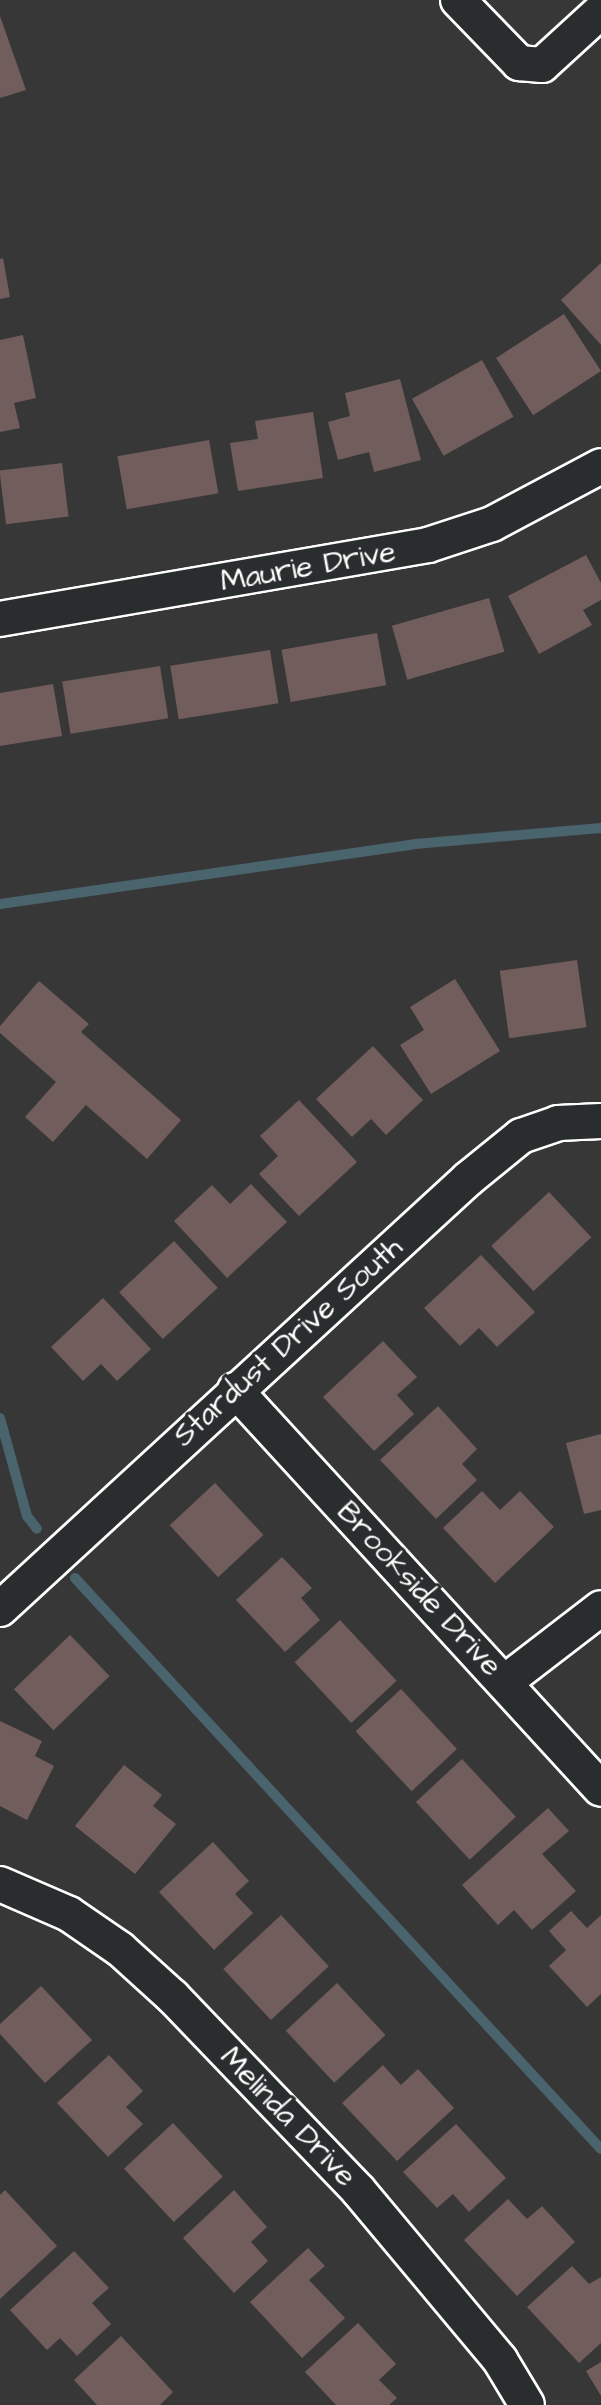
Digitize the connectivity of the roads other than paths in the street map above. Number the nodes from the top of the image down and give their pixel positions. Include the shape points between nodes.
1 (458, 0) edge
2 (601, 11) edge
3 (601, 466) edge
4 (0, 619) edge
5 (601, 1121) edge
6 (235, 1390) junction
7 (601, 1608) edge
8 (0, 1609) edge
9 (505, 1682) junction
10 (601, 1789) edge
11 (0, 1884) edge
12 (527, 2405) edge

1 - 2 street via 519,63 542,65
3 - 4 street, Maurie Drive via 492,524 428,545
5 - 6 street, Stardust Drive South via 558,1123 521,1136
6 - 8 street, Stardust Drive South
6 - 9 street, Brookside Drive
7 - 9 street
9 - 10 street, Brookside Drive
11 - 12 street, Melinda Drive via 69,1914 120,1949 173,1997 358,2190 500,2360

